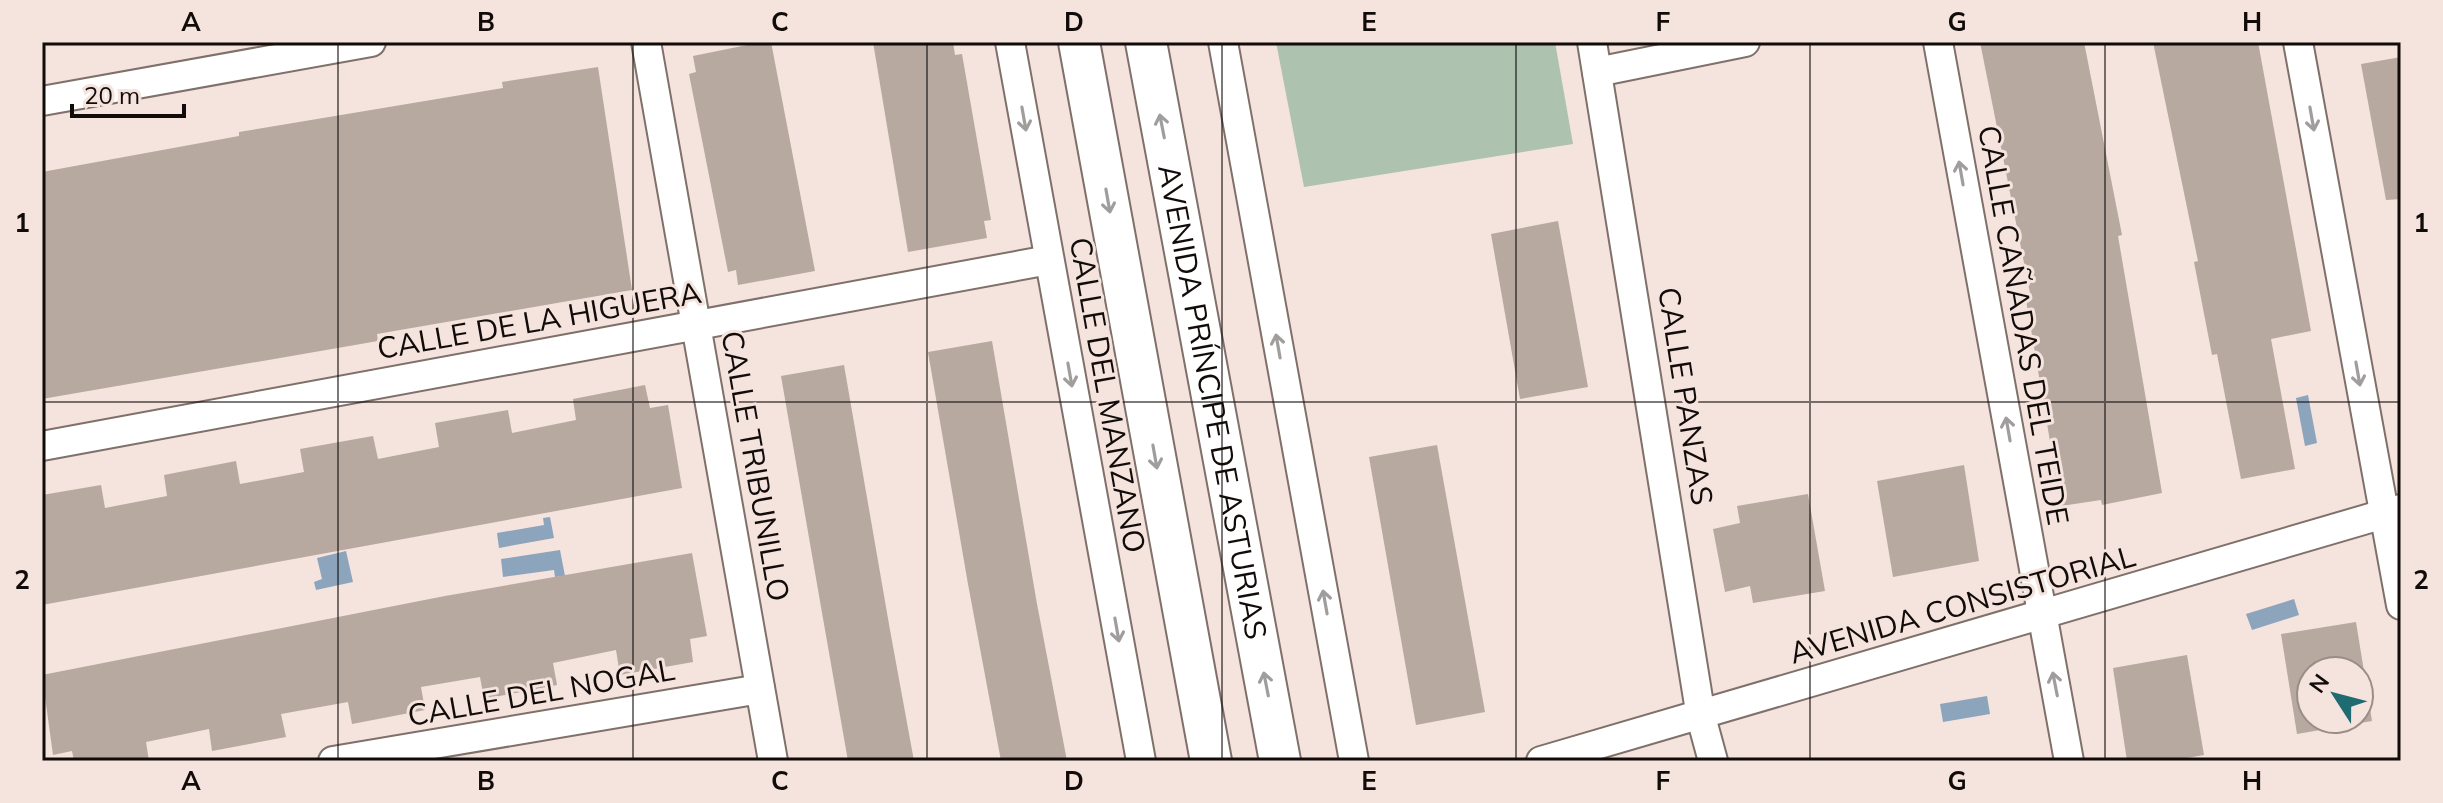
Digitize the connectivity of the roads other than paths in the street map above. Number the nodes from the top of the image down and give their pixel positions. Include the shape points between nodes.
1 (371, 42) edge
2 (646, 42) edge
3 (1010, 42) edge
4 (1079, 42) edge
5 (1146, 42) edge
6 (1223, 42) edge
7 (1592, 42) edge
8 (1745, 42) edge
9 (1938, 42) edge
10 (2298, 42) edge
11 (1597, 72) junction
12 (42, 101) edge
13 (1049, 260) junction
14 (696, 326) junction
15 (42, 446) edge
16 (2393, 512) edge
17 (2401, 605) edge
18 (2041, 616) junction
19 (760, 689) junction
20 (1701, 717) junction
21 (333, 761) edge
22 (773, 761) edge
23 (1141, 761) edge
24 (1211, 761) edge
25 (1280, 761) edge
26 (1354, 761) edge
27 (1541, 761) edge
28 (1713, 761) edge
29 (2069, 761) edge

1 - 12 street
2 - 14 street, CALLE TRIBUNILLO
3 -> 13 street, CALLE DEL MANZANO
4 -> 24 street
25 -> 5 street, AVENIDA PRÍNCIPE DE ASTURIAS
26 -> 6 street
7 - 11 street, CALLE PANZAS
8 - 11 street
18 -> 9 street, CALLE CAÑADAS DEL TEIDE
10 -> 16 street
11 - 20 street, CALLE PANZAS
13 - 14 street, CALLE DE LA HIGUERA
13 -> 23 street, CALLE DEL MANZANO
14 - 15 street, CALLE DE LA HIGUERA
14 - 19 street, CALLE TRIBUNILLO
16 - 17 street
16 - 18 street, AVENIDA CONSISTORIAL
18 - 20 street, AVENIDA CONSISTORIAL
29 -> 18 street, CALLE CAÑADAS DEL TEIDE
19 - 21 street, CALLE DEL NOGAL
19 - 22 street, CALLE TRIBUNILLO
20 - 27 street, AVENIDA CONSISTORIAL
20 - 28 street, CALLE PANZAS

